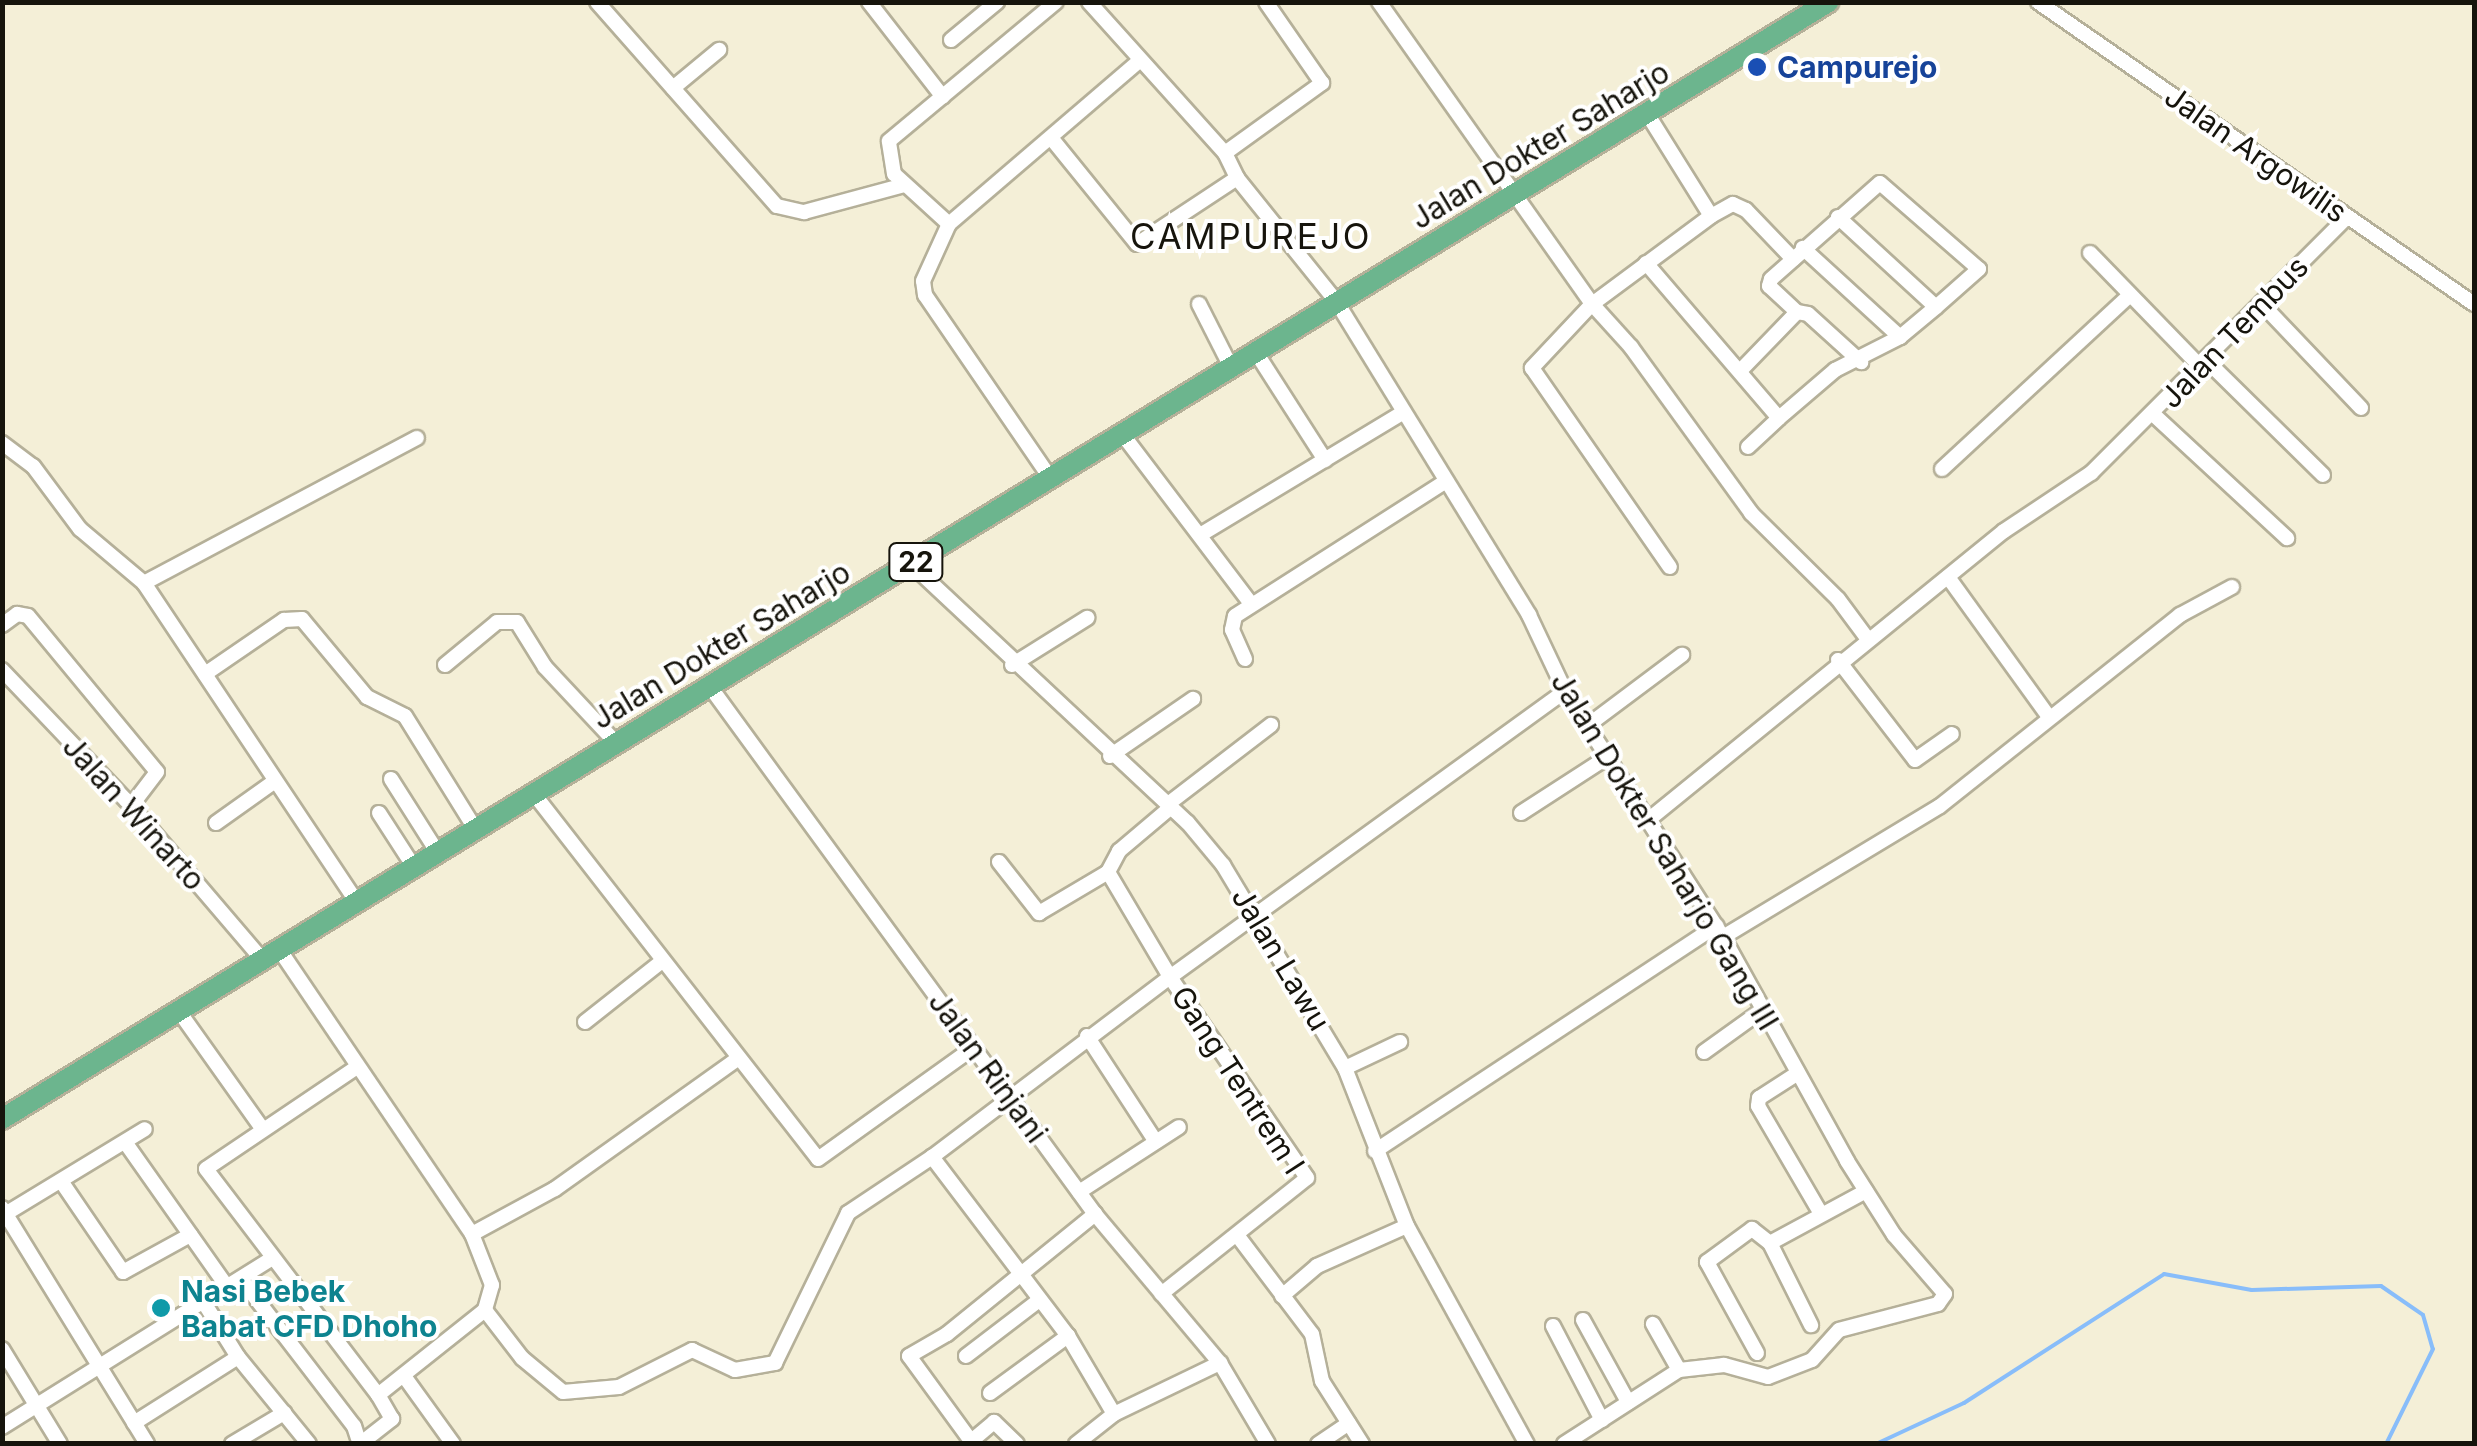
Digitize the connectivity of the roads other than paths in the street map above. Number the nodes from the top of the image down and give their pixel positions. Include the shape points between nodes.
1 (597, 2) edge
2 (869, 2) edge
3 (998, 2) edge
4 (1056, 2) edge
5 (1089, 2) edge
6 (1266, 2) edge
7 (1379, 2) edge
8 (1828, 2) edge
9 (2038, 2) edge
10 (950, 40) dead end
11 (720, 50) dead end
12 (1137, 63) junction
13 (673, 88) junction
14 (943, 97) junction
15 (1648, 115) junction
16 (1052, 139) junction
17 (1225, 153) junction
18 (1237, 178) junction
19 (904, 185) junction
20 (1519, 192) junction
21 (1711, 216) junction
22 (2347, 216) junction
23 (1838, 217) junction
24 (949, 224) junction
25 (1798, 253) junction
26 (2090, 254) dead end
27 (1646, 263) junction
28 (2130, 295) junction
29 (1336, 302) junction
30 (2262, 303) junction
31 (1199, 304) dead end
32 (1592, 304) junction
33 (2474, 304) edge
34 (1936, 307) junction
35 (1797, 312) junction
36 (1900, 337) junction
37 (1256, 354) junction
38 (1860, 362) junction
39 (2203, 363) junction
40 (1232, 369) junction
41 (1740, 370) junction
42 (2362, 408) dead end
43 (1404, 412) junction
44 (2153, 414) junction
45 (1778, 418) junction
46 (1123, 435) junction
47 (417, 438) dead end
48 (2, 443) edge
49 (1748, 448) dead end
50 (1325, 460) junction
51 (1942, 469) dead end
52 (2323, 475) dead end
53 (1051, 479) junction
54 (1446, 481) junction
55 (1200, 535) junction
56 (2287, 538) dead end
57 (911, 564) junction
58 (1670, 567) dead end
59 (1948, 578) junction
60 (144, 583) junction
61 (2232, 588) dead end
62 (1252, 605) junction
63 (1087, 618) dead end
64 (2, 625) edge
65 (1867, 638) junction
66 (1682, 655) dead end
67 (1244, 659) dead end
68 (1838, 660) junction
69 (1012, 664) junction
70 (444, 665) dead end
71 (2, 670) edge
72 (205, 674) junction
73 (711, 688) junction
74 (1565, 691) junction
75 (1193, 699) dead end
76 (2049, 717) junction
77 (1270, 724) dead end
78 (1586, 726) junction
79 (1952, 734) dead end
80 (617, 744) junction
81 (1110, 756) junction
82 (1606, 758) junction
83 (391, 779) dead end
84 (275, 781) junction
85 (534, 794) junction
86 (132, 806) junction
87 (1169, 806) junction
88 (379, 812) dead end
89 (1520, 814) dead end
90 (1647, 821) junction
91 (216, 824) dead end
92 (476, 830) junction
93 (438, 853) junction
94 (999, 862) dead end
95 (414, 867) junction
96 (1108, 872) junction
97 (356, 901) junction
98 (1255, 914) junction
99 (1720, 931) junction
100 (270, 954) junction
101 (661, 962) junction
102 (1170, 976) junction
103 (178, 1010) junction
104 (1761, 1012) junction
105 (585, 1022) dead end
106 (1087, 1036) junction
107 (1400, 1042) dead end
108 (973, 1048) junction
109 (1704, 1052) dead end
110 (736, 1060) junction
111 (357, 1067) junction
112 (1345, 1068) junction
113 (1798, 1073) junction
114 (1008, 1094) junction
115 (2, 1119) edge
116 (1179, 1127) dead end
117 (262, 1128) junction
118 (145, 1129) dead end
119 (125, 1142) junction
120 (1156, 1142) junction
121 (1375, 1150) junction
122 (932, 1157) junction
123 (61, 1181) junction
124 (1866, 1191) junction
125 (1079, 1192) junction
126 (4, 1213) edge
127 (1095, 1214) junction
128 (1821, 1214) junction
129 (1407, 1226) junction
130 (472, 1234) junction
131 (190, 1235) junction
132 (1237, 1235) junction
133 (1770, 1242) junction
134 (269, 1260) junction
135 (1020, 1275) junction
136 (234, 1284) junction
137 (1161, 1294) junction
138 (1282, 1296) junction
139 (202, 1301) junction
140 (1038, 1301) junction
141 (485, 1310) junction
142 (1583, 1320) dead end
143 (1653, 1324) dead end
144 (1553, 1326) dead end
145 (1811, 1326) dead end
146 (1068, 1336) junction
147 (2, 1349) edge
148 (1756, 1354) dead end
149 (966, 1356) dead end
150 (238, 1358) junction
151 (1220, 1363) junction
152 (98, 1368) junction
153 (1679, 1370) junction
154 (404, 1376) junction
155 (990, 1392) dead end
156 (378, 1396) junction
157 (1628, 1402) junction
158 (37, 1406) junction
159 (284, 1412) junction
160 (1114, 1414) junction
161 (1602, 1420) junction
162 (134, 1423) junction
163 (1349, 1423) junction
164 (2, 1427) edge
165 (969, 1442) edge
166 (60, 1444) edge
167 (147, 1444) edge
168 (232, 1444) edge
169 (309, 1444) edge
170 (360, 1444) edge
171 (454, 1444) edge
172 (1017, 1444) edge
173 (1076, 1444) edge
174 (1268, 1444) edge
175 (1318, 1444) edge
176 (1362, 1444) edge
177 (1526, 1444) edge
178 (1564, 1444) edge

1 - 13 street
2 - 14 street
3 - 10 street
4 - 14 street
5 - 12 street, Jalan Dokter Saharjo Gang III
6 - 17 street via 1322,83
7 - 20 street
8 - 15 highway, Jalan Dokter Saharjo / 22
9 - 22 street, Jalan Argowilis
11 - 13 street
12 - 16 street
12 - 17 street, Jalan Dokter Saharjo Gang III
13 - 19 street via 790,213
14 - 19 street via 889,141 894,174
15 - 20 highway, Jalan Dokter Saharjo / 22
15 - 21 street
16 - 18 street via 1137,244
16 - 24 street
17 - 18 street, Jalan Dokter Saharjo Gang III
18 - 29 street, Jalan Dokter Saharjo Gang III
19 - 24 street
20 - 29 highway, Jalan Dokter Saharjo / 22
20 - 32 street
21 - 25 street via 1733,204
21 - 27 street
22 - 30 street, Jalan Tembus
22 - 33 street, Jalan Argowilis
23 - 25 street
23 - 34 street
23 - 34 street via 1880,183 1980,270
24 - 53 street via 921,288
25 - 35 street via 1769,286
25 - 36 street
26 - 28 street
27 - 32 street
27 - 41 street
28 - 39 street
28 - 51 street
29 - 37 highway, Jalan Dokter Saharjo / 22
29 - 43 street, Jalan Dokter Saharjo Gang III
30 - 39 street, Jalan Tembus
30 - 42 street
31 - 40 street
32 - 58 street via 1534,363 1533,373
32 - 65 street via 1631,347 1751,513 1838,599
34 - 36 street
35 - 38 street via 1808,314
35 - 41 street
36 - 38 street
37 - 40 highway, Jalan Dokter Saharjo / 22
37 - 50 street
38 - 45 street via 1835,370
39 - 44 street, Jalan Tembus
39 - 52 street
40 - 46 highway, Jalan Dokter Saharjo / 22
41 - 45 street
43 - 50 street
43 - 54 street, Jalan Dokter Saharjo Gang III
44 - 56 street
44 - 59 street, Jalan Tembus
45 - 49 street
46 - 53 highway, Jalan Dokter Saharjo / 22
46 - 55 street
47 - 60 street
48 - 60 street via 33,466 80,529
50 - 55 street
53 - 57 highway, Jalan Dokter Saharjo / 22
54 - 62 street
54 - 74 street, Jalan Dokter Saharjo Gang III via 1529,615
55 - 62 street
57 - 69 street, Jalan Lawu
57 - 73 highway, Jalan Dokter Saharjo / 22
59 - 65 street, Jalan Tembus
59 - 76 street
60 - 72 street
61 - 76 street via 2180,615
62 - 67 street via 1230,624
63 - 69 street
64 - 86 street via 17,614 28,616 157,772
65 - 68 street, Jalan Tembus
66 - 78 street
68 - 79 street via 1915,760
68 - 90 street, Jalan Tembus
69 - 81 street, Jalan Lawu
70 - 80 street via 497,622 517,622 545,667
71 - 86 street, Jalan Winarto
72 - 84 street
72 - 92 street via 284,620 302,619 367,697 405,716
73 - 80 highway, Jalan Dokter Saharjo / 22
73 - 108 street, Jalan Rinjani
74 - 78 street, Jalan Dokter Saharjo Gang III
74 - 98 street
75 - 81 street
76 - 99 street via 1940,806
77 - 87 street
78 - 82 street, Jalan Dokter Saharjo Gang III
80 - 85 highway, Jalan Dokter Saharjo / 22
81 - 87 street, Jalan Lawu
82 - 89 street
82 - 90 street, Jalan Dokter Saharjo Gang III
83 - 93 street
84 - 91 street
84 - 97 street
85 - 92 highway, Jalan Dokter Saharjo / 22
85 - 101 street
86 - 100 street, Jalan Winarto
87 - 96 street via 1119,851
87 - 98 street, Jalan Lawu
88 - 95 street
90 - 99 street, Jalan Dokter Saharjo Gang III
92 - 93 highway, Jalan Dokter Saharjo / 22
93 - 95 highway, Jalan Dokter Saharjo / 22
94 - 96 street via 1039,914
95 - 97 highway, Jalan Dokter Saharjo / 22
96 - 102 street
97 - 100 highway, Jalan Dokter Saharjo / 22
98 - 102 street
98 - 112 street, Jalan Lawu
99 - 104 street, Jalan Dokter Saharjo Gang III
99 - 121 street
100 - 103 highway, Jalan Dokter Saharjo / 22
100 - 111 street, Jalan Winarto
101 - 105 street
101 - 110 street
102 - 106 street
102 - 132 street, Gang Tentrem I via 1306,1174 1306,1182
103 - 115 highway, Jalan Dokter Saharjo / 22 via 117,1054
103 - 117 street
104 - 109 street
104 - 113 street, Jalan Dokter Saharjo Gang III
106 - 114 street
106 - 120 street
107 - 112 street
108 - 110 street via 818,1159
108 - 114 street, Jalan Rinjani
110 - 130 street via 555,1189
111 - 117 street
111 - 130 street, Jalan Winarto
112 - 121 street, Jalan Lawu
113 - 124 street, Jalan Dokter Saharjo Gang III
113 - 128 street via 1758,1106
114 - 122 street
114 - 125 street, Jalan Rinjani
116 - 120 street
117 - 134 street via 206,1169
118 - 119 street
119 - 123 street
119 - 131 street
120 - 125 street
121 - 129 street, Jalan Lawu
122 - 135 street
122 - 141 street via 848,1214 775,1363 735,1370 692,1350 619,1386 563,1392 522,1358
123 - 126 street
123 - 131 street via 123,1272
124 - 128 street
124 - 153 street, Jalan Dokter Saharjo Gang III via 1942,1289 1943,1300 1852,1324 1804,1366 1768,1377 1724,1365
125 - 127 street, Jalan Rinjani
126 - 152 street
127 - 135 street
127 - 137 street, Jalan Rinjani
128 - 133 street
129 - 138 street via 1318,1266
129 - 177 street, Jalan Lawu
130 - 141 street, Jalan Winarto via 492,1286
131 - 136 street
132 - 137 street, Gang Tentrem I
132 - 138 street
133 - 145 street
133 - 148 street via 1752,1229 1707,1262
134 - 136 street
134 - 156 street
135 - 140 street
135 - 165 street via 909,1356
136 - 139 street
136 - 170 street via 354,1426
137 - 151 street, Jalan Rinjani
138 - 163 street via 1312,1334 1322,1381
139 - 150 street
139 - 152 street
140 - 146 street
140 - 149 street
141 - 154 street
142 - 157 street
143 - 153 street
144 - 161 street
146 - 155 street
146 - 160 street
147 - 158 street
150 - 159 street
150 - 162 street
151 - 160 street
151 - 174 street, Jalan Rinjani
152 - 158 street
152 - 162 street
153 - 157 street
154 - 156 street
154 - 171 street
156 - 170 street via 392,1418
157 - 161 street
158 - 164 street
158 - 166 street
159 - 168 street
159 - 169 street
160 - 173 street
161 - 178 street
162 - 167 street
163 - 175 street
163 - 176 street
165 - 172 street via 994,1422

